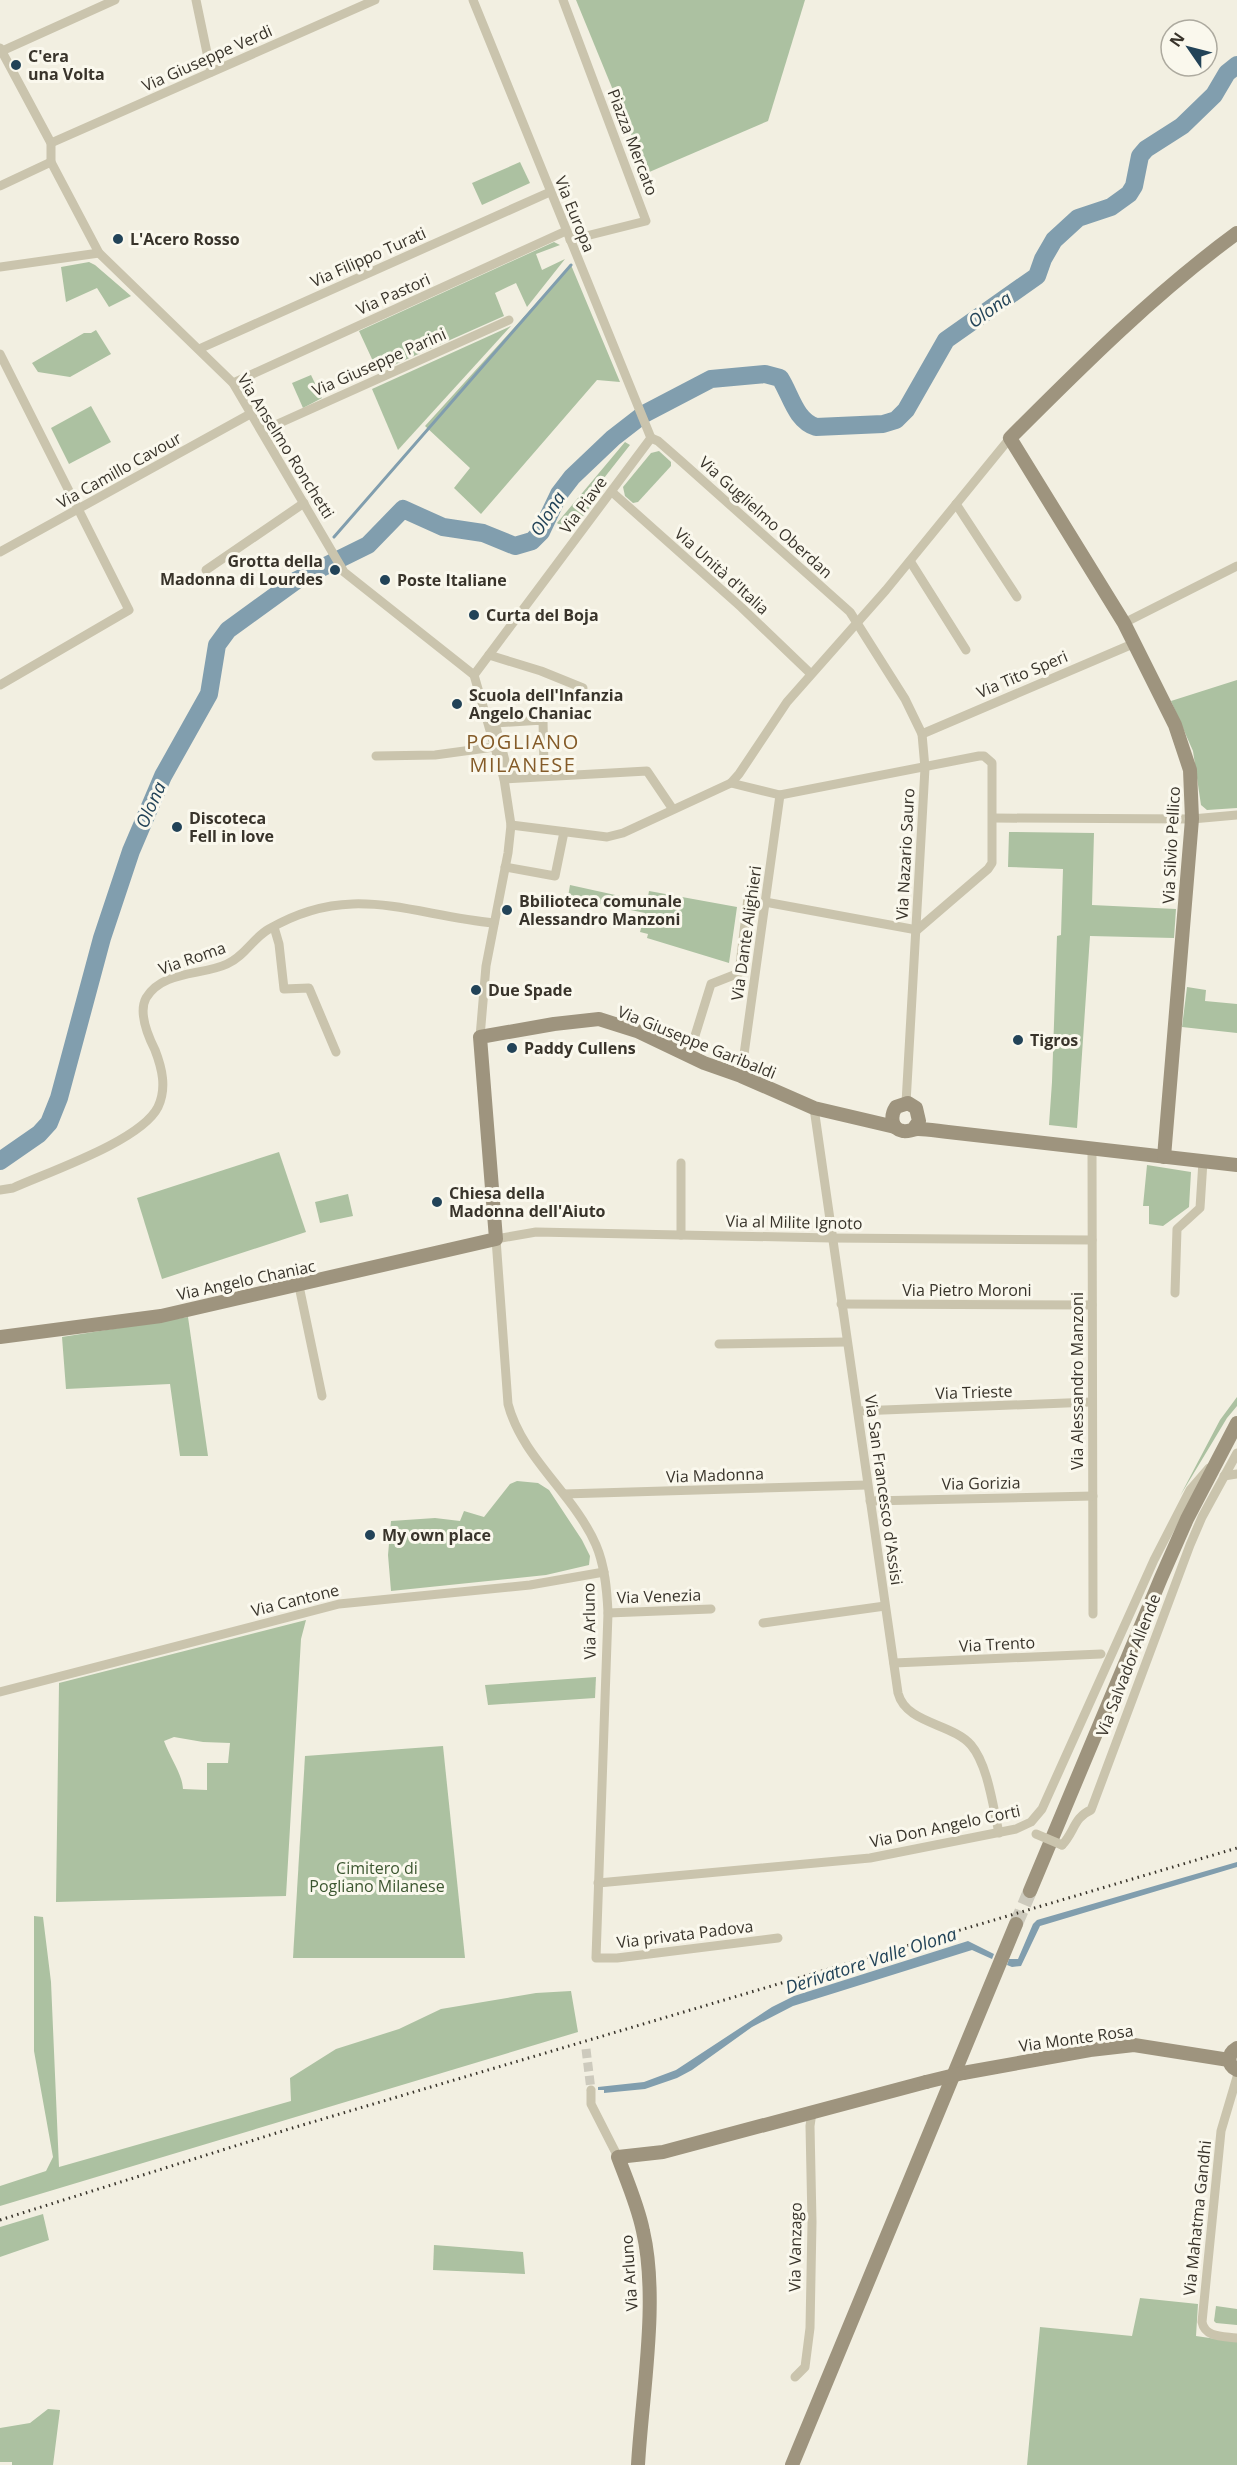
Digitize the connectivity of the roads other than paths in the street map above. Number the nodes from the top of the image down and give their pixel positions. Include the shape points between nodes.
1 (115, 0) edge
2 (196, 0) edge
3 (375, 0) edge
4 (474, 0) edge
5 (563, 0) edge
6 (1, 50) edge
7 (211, 72) junction
8 (51, 143) junction
9 (51, 162) junction
10 (0, 186) edge
11 (550, 192) junction
12 (1237, 233) edge
13 (568, 236) junction
14 (99, 253) junction
15 (0, 267) edge
16 (508, 320) dead end
17 (199, 349) junction
18 (0, 354) edge
19 (232, 383) junction
20 (252, 413) junction
21 (262, 431) junction
22 (651, 438) junction
23 (1010, 438) junction
24 (612, 492) junction
25 (304, 503) junction
26 (956, 504) junction
27 (79, 509) junction
28 (0, 552) edge
29 (910, 561) junction
30 (1237, 566) edge
31 (206, 570) dead end
32 (1017, 597) dead end
33 (1124, 623) junction
34 (857, 624) junction
35 (1135, 643) junction
36 (966, 650) dead end
37 (489, 655) junction
38 (811, 674) junction
39 (474, 675) junction
40 (0, 685) edge
41 (583, 688) dead end
42 (922, 734) junction
43 (494, 747) junction
44 (376, 756) dead end
45 (924, 768) junction
46 (506, 776) junction
47 (731, 783) junction
48 (780, 795) junction
49 (672, 808) junction
50 (1237, 815) edge
51 (993, 818) junction
52 (1192, 819) junction
53 (511, 825) junction
54 (564, 832) junction
55 (505, 867) junction
56 (748, 898) dead end
57 (765, 902) junction
58 (494, 923) junction
59 (274, 927) junction
60 (916, 930) junction
61 (480, 1037) junction
62 (336, 1052) dead end
63 (690, 1055) junction
64 (741, 1076) junction
65 (902, 1104) junction
66 (814, 1108) junction
67 (863, 1119) junction
68 (917, 1124) junction
69 (895, 1126) junction
70 (1092, 1149) junction
71 (1164, 1157) junction
72 (1203, 1161) junction
73 (681, 1163) dead end
74 (1237, 1165) edge
75 (0, 1190) edge
76 (681, 1235) junction
77 (831, 1238) junction
78 (496, 1239) junction
79 (1092, 1240) junction
80 (299, 1286) junction
81 (1176, 1293) dead end
82 (841, 1304) junction
83 (1092, 1305) junction
84 (0, 1337) edge
85 (846, 1342) junction
86 (719, 1344) dead end
87 (322, 1396) dead end
88 (1092, 1402) junction
89 (858, 1412) junction
90 (1237, 1423) edge
91 (1237, 1433) edge
92 (1221, 1452) junction
93 (1235, 1461) edge
94 (1237, 1474) edge
95 (1224, 1476) junction
96 (867, 1485) junction
97 (564, 1494) junction
98 (1093, 1496) junction
99 (870, 1501) junction
100 (604, 1572) junction
101 (885, 1606) junction
102 (711, 1609) dead end
103 (608, 1613) junction
104 (1093, 1614) dead end
105 (763, 1623) dead end
106 (1101, 1654) dead end
107 (894, 1664) junction
108 (0, 1692) edge
109 (1028, 1825) junction
110 (999, 1833) junction
111 (598, 1883) junction
112 (1030, 1891) tunnel mouth
113 (1016, 1924) tunnel mouth
114 (778, 1938) dead end
115 (596, 1958) joint
116 (1234, 2059) edge
117 (1237, 2077) edge
118 (591, 2090) tunnel mouth
119 (812, 2112) junction
120 (618, 2157) junction
121 (1237, 2338) edge
122 (795, 2377) dead end
123 (638, 2465) edge
124 (792, 2465) edge

1 - 6 street
2 - 7 street
3 - 7 street, Via Giuseppe Verdi
4 - 11 street, Via Europa
5 - 13 street, Piazza Mercato via 646,221
6 - 8 street
7 - 8 street, Via Giuseppe Verdi
8 - 9 street, Via Anselmo Ronchetti
9 - 10 street
9 - 14 street, Via Anselmo Ronchetti
11 - 13 street, Via Europa
11 - 17 street, Via Filippo Turati
12 - 23 street via 1102,346
13 - 19 street, Via Pastori
13 - 22 street, Via Europa
14 - 15 street
14 - 17 street, Via Anselmo Ronchetti
16 - 21 street, Via Giuseppe Parini
17 - 19 street, Via Anselmo Ronchetti
18 - 27 street
19 - 20 street, Via Anselmo Ronchetti
20 - 21 street, Via Anselmo Ronchetti
20 - 27 street, Via Camillo Cavour
21 - 25 street, Via Anselmo Ronchetti
22 - 24 street, Via Piave
22 - 34 street, Via Guglielmo Oberdan via 822,586
23 - 26 street
23 - 33 street, Via Silvio Pellico
24 - 37 street, Via Piave
24 - 38 street, Via Unità d'Italia
25 - 31 street
25 - 39 street, Via Anselmo Ronchetti via 344,572
26 - 29 street
26 - 32 street
27 - 28 street, Via Camillo Cavour
27 - 40 street via 129,610
29 - 34 street
29 - 36 street
30 - 33 street
33 - 35 street, Via Silvio Pellico
34 - 38 street
34 - 42 street, Via Nazario Sauro via 905,699
35 - 42 street, Via Tito Speri
35 - 52 street, Via Silvio Pellico via 1184,747 1192,785
37 - 39 street, Via Piave
37 - 41 street
38 - 47 street
39 - 43 street
42 - 45 street, Via Nazario Sauro
43 - 44 street via 435,755
43 - 46 street
45 - 48 street
45 - 51 street via 979,756 989,759 993,768
45 - 60 street, Via Nazario Sauro
46 - 46 street via 544,768 543,720 495,723
46 - 49 street via 647,771
46 - 53 street
47 - 48 street
47 - 49 street
48 - 57 street, Via Dante Alighieri
49 - 54 street via 607,837
50 - 52 street
51 - 52 street
51 - 60 street via 991,866
52 - 71 street, Via Silvio Pellico
53 - 54 street
53 - 55 street
54 - 55 street via 555,876
55 - 58 street
56 - 63 street via 739,973 711,984
57 - 60 street
57 - 64 street, Via Dante Alighieri
58 - 59 street, Via Roma via 365,903 336,904
58 - 61 street
59 - 62 street via 284,989 309,988
59 - 75 street, Via Roma via 229,963 167,981 153,988 145,1000 146,1026 163,1069 158,1106 149,1120 109,1145 13,1188
60 - 65 street, Via Nazario Sauro
61 - 63 street, Via Giuseppe Garibaldi via 599,1020 637,1031
61 - 78 street
63 - 64 street, Via Giuseppe Garibaldi
64 - 66 street, Via Giuseppe Garibaldi
65 - 67 street, Via Giuseppe Garibaldi via 884,1116
65 - 68 street via 916,1108
65 - 69 street via 892,1120
66 - 67 street, Via Giuseppe Garibaldi
66 - 77 street, Via San Francesco d'Assisi
67 - 69 street, Via Giuseppe Garibaldi
68 - 69 street, Via Giuseppe Garibaldi via 905,1131
68 - 70 street, Via Giuseppe Garibaldi via 948,1132
70 - 71 street, Via Giuseppe Garibaldi
70 - 79 street, Via Alessandro Manzoni
71 - 72 street, Via Giuseppe Garibaldi
72 - 74 street, Via Giuseppe Garibaldi
72 - 81 street via 1200,1208 1177,1229
73 - 76 street
76 - 77 street, Via al Milite Ignoto
76 - 78 street, Via al Milite Ignoto via 536,1232
77 - 79 street, Via al Milite Ignoto
77 - 82 street, Via San Francesco d'Assisi
78 - 80 street, Via Angelo Chaniac
78 - 97 street, Via Arluno via 508,1404 522,1437
79 - 83 street, Via Alessandro Manzoni
80 - 84 street, Via Angelo Chaniac via 161,1316
80 - 87 street
82 - 83 street, Via Pietro Moroni
82 - 85 street, Via San Francesco d'Assisi
83 - 88 street, Via Alessandro Manzoni
85 - 86 street
85 - 89 street, Via San Francesco d'Assisi
88 - 89 street, Via Trieste
88 - 98 street, Via Alessandro Manzoni
89 - 96 street, Via San Francesco d'Assisi
90 - 92 street
91 - 92 street
92 - 109 street, Via Don Angelo Corti via 1190,1490 1154,1560 1042,1809
92 - 112 street via 1166,1568
93 - 95 street, Via Salvador Allende
94 - 95 street
95 - 109 street, Via Salvador Allende, bridge via 1186,1555 1090,1810 1077,1818 1062,1845 1036,1834
96 - 97 street, Via Madonna
96 - 99 street, Via San Francesco d'Assisi
97 - 100 street, Via Arluno via 596,1544
98 - 99 street, Via Gorizia
98 - 104 street, Via Alessandro Manzoni
99 - 101 street, Via San Francesco d'Assisi
100 - 103 street, Via Arluno
100 - 108 street, Via Cantone via 530,1586 339,1604
101 - 105 street
101 - 107 street, Via San Francesco d'Assisi
102 - 103 street, Via Venezia
103 - 111 street, Via Arluno
106 - 107 street, Via Trento
107 - 110 street, Via San Francesco d'Assisi via 898,1693 905,1707 958,1734 975,1750
109 - 110 street, Via Don Angelo Corti
110 - 111 street, Via Don Angelo Corti via 870,1858
111 - 115 street, Via Arluno
113 - 124 street
114 - 115 street, Via privata Padova
116 - 119 street, Via Monte Rosa, bridge via 1134,2045 1090,2050 963,2073
117 - 121 street, Via Mahatma Gandhi via 1221,2131 1202,2322 1209,2334
118 - 120 street, Via Arluno via 591,2104
119 - 120 street via 663,2152
119 - 122 street, Via Vanzago via 810,2328 805,2367
120 - 123 street, Via Arluno via 644,2231 648,2272 649,2316

